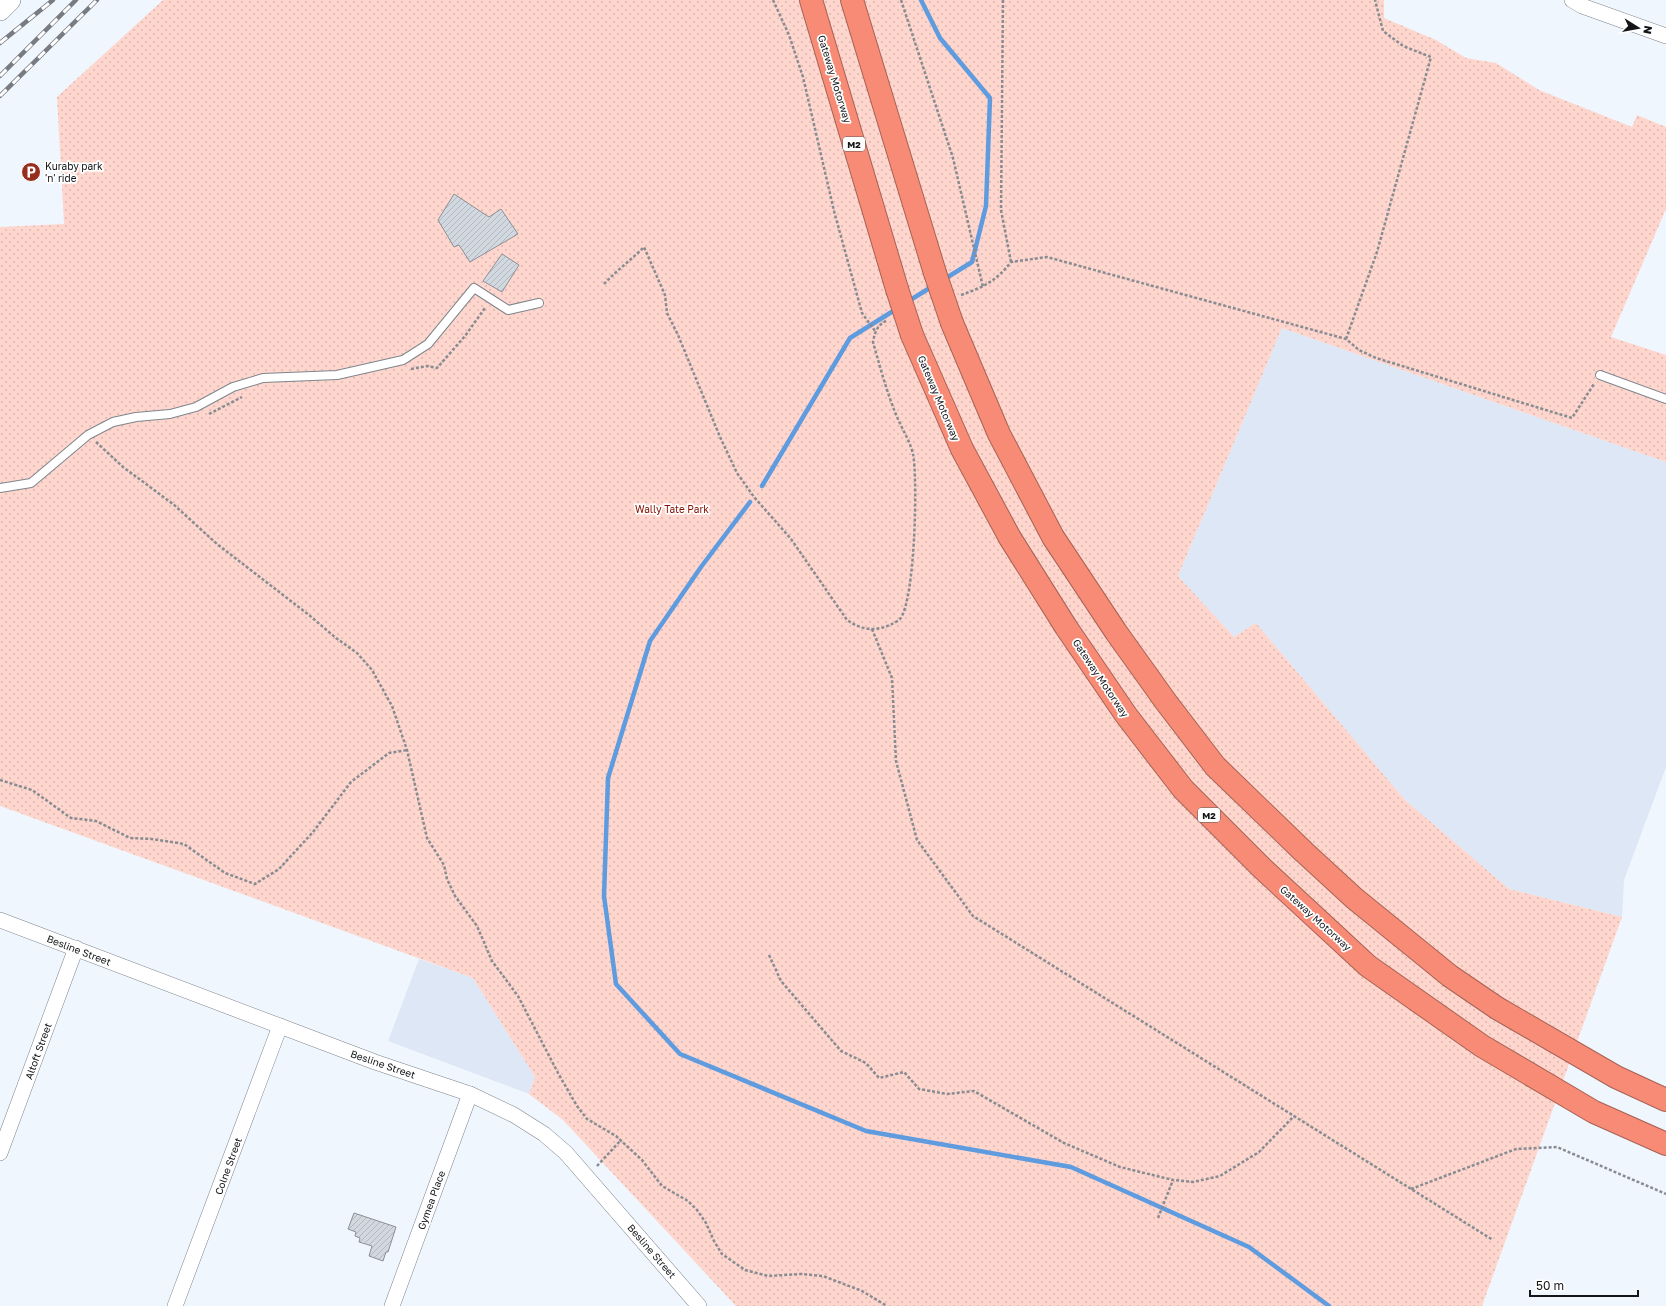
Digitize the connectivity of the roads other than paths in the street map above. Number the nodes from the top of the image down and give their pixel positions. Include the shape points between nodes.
1 (10, 0) edge
2 (811, 0) edge
3 (852, 0) edge
4 (1572, 0) edge
5 (0, 10) edge
6 (1666, 36) edge
7 (539, 303) dead end
8 (1600, 375) road end
9 (1666, 399) edge
10 (0, 488) edge
11 (0, 920) edge
12 (76, 948) junction
13 (280, 1026) junction
14 (470, 1094) junction
15 (1666, 1100) edge
16 (1666, 1144) edge
17 (0, 1153) edge
18 (175, 1306) edge
19 (392, 1306) edge
20 (699, 1306) edge

1 - 5 main road
2 - 16 highway, Gateway Motorway / M2, bridge via 912,335 962,449 1010,538 1126,715 1183,789 1262,868 1368,966 1482,1046 1594,1112
3 - 15 highway, bridge via 935,273 952,322 999,434 1053,538 1166,702 1215,766 1304,852 1354,898 1450,976 1497,1008 1616,1077
4 - 6 street via 1582,6
7 - 10 lane via 508,310 474,288 428,344 403,360 337,375 263,378 233,387 196,407 170,414 136,416 119,421 88,435 31,483
8 - 9 lane
11 - 12 street, Besline Street
12 - 13 street, Besline Street
12 - 17 street, Altoft Street
13 - 14 street, Besline Street
13 - 18 street, Colne Street
14 - 19 street, Gymea Place
14 - 20 street, Besline Street via 514,1115 544,1134 566,1153

